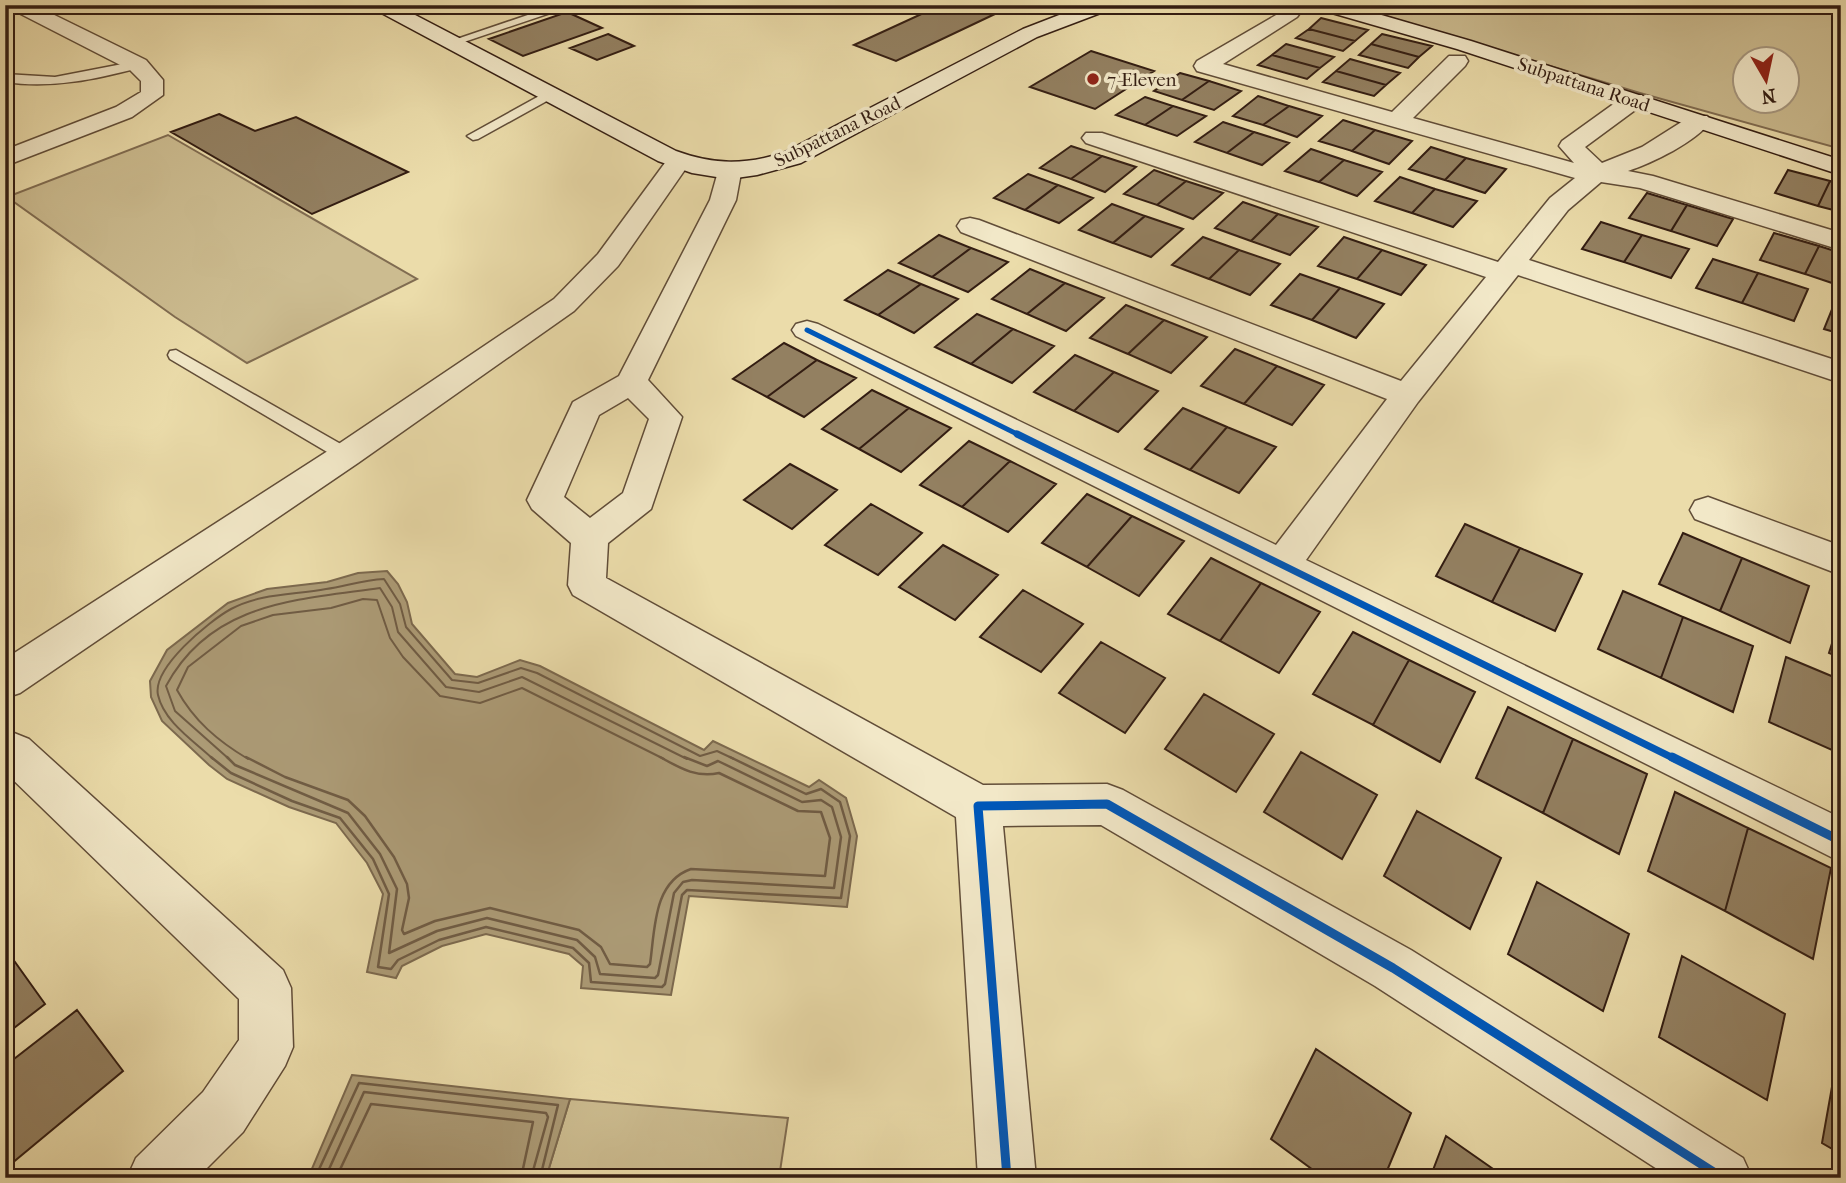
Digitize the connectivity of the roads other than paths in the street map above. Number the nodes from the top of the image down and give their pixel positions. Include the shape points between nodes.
1 (18, 5) edge
2 (381, 5) edge
3 (569, 5) edge
4 (1104, 5) edge
5 (1325, 5) edge
6 (1290, 13) dead end
7 (454, 42) junction
8 (1457, 61) dead end
9 (138, 65) junction
10 (5, 78) edge
11 (550, 94) junction
12 (1634, 100) junction
13 (1397, 121) junction
14 (1699, 121) junction
15 (472, 136) dead end
16 (1094, 138) dead end
17 (5, 159) edge
18 (679, 161) junction
19 (1841, 168) edge
20 (1597, 172) junction
21 (728, 173) junction
22 (970, 226) dead end
23 (1841, 242) edge
24 (1509, 269) junction
25 (807, 330) dead end
26 (176, 355) dead end
27 (1841, 373) edge
28 (631, 382) junction
29 (1406, 395) junction
30 (346, 455) junction
31 (1708, 510) dead end
32 (590, 538) junction
33 (1841, 561) edge
34 (1282, 565) junction
35 (5, 681) edge
36 (14, 752) dead end
37 (978, 806) junction
38 (1841, 841) edge
39 (156, 1178) edge
40 (1007, 1178) edge
41 (1723, 1178) edge

1 - 9 street
2 - 7 street, Subpattana Road
3 - 7 lane
4 - 21 street, Subpattana Road via 1030,33 792,158
5 - 12 street, Subpattana Road
6 - 13 street via 1205,65
7 - 11 street, Subpattana Road
8 - 13 street
9 - 10 lane via 28,83
9 - 17 street via 152,80 152,95
11 - 15 lane
11 - 18 street, Subpattana Road
12 - 14 street, Subpattana Road
12 - 20 street via 1571,146
13 - 20 street via 1561,168
14 - 19 street, Subpattana Road
14 - 20 street via 1662,148 1630,164
16 - 24 street
18 - 21 street, Subpattana Road
18 - 30 street via 608,260 564,305
20 - 23 street via 1644,181
20 - 24 street via 1559,205
21 - 28 street via 723,200 704,242
22 - 29 street
24 - 27 street
24 - 29 street
25 - 34 street
26 - 30 lane
28 - 32 street via 666,417 638,499
28 - 32 street via 585,409 545,500
29 - 34 street
30 - 35 street
31 - 33 street
32 - 37 street via 587,585
34 - 38 street
36 - 39 street via 265,988 266,1047 223,1112
37 - 40 street
37 - 41 street via 1107,804 1393,968

